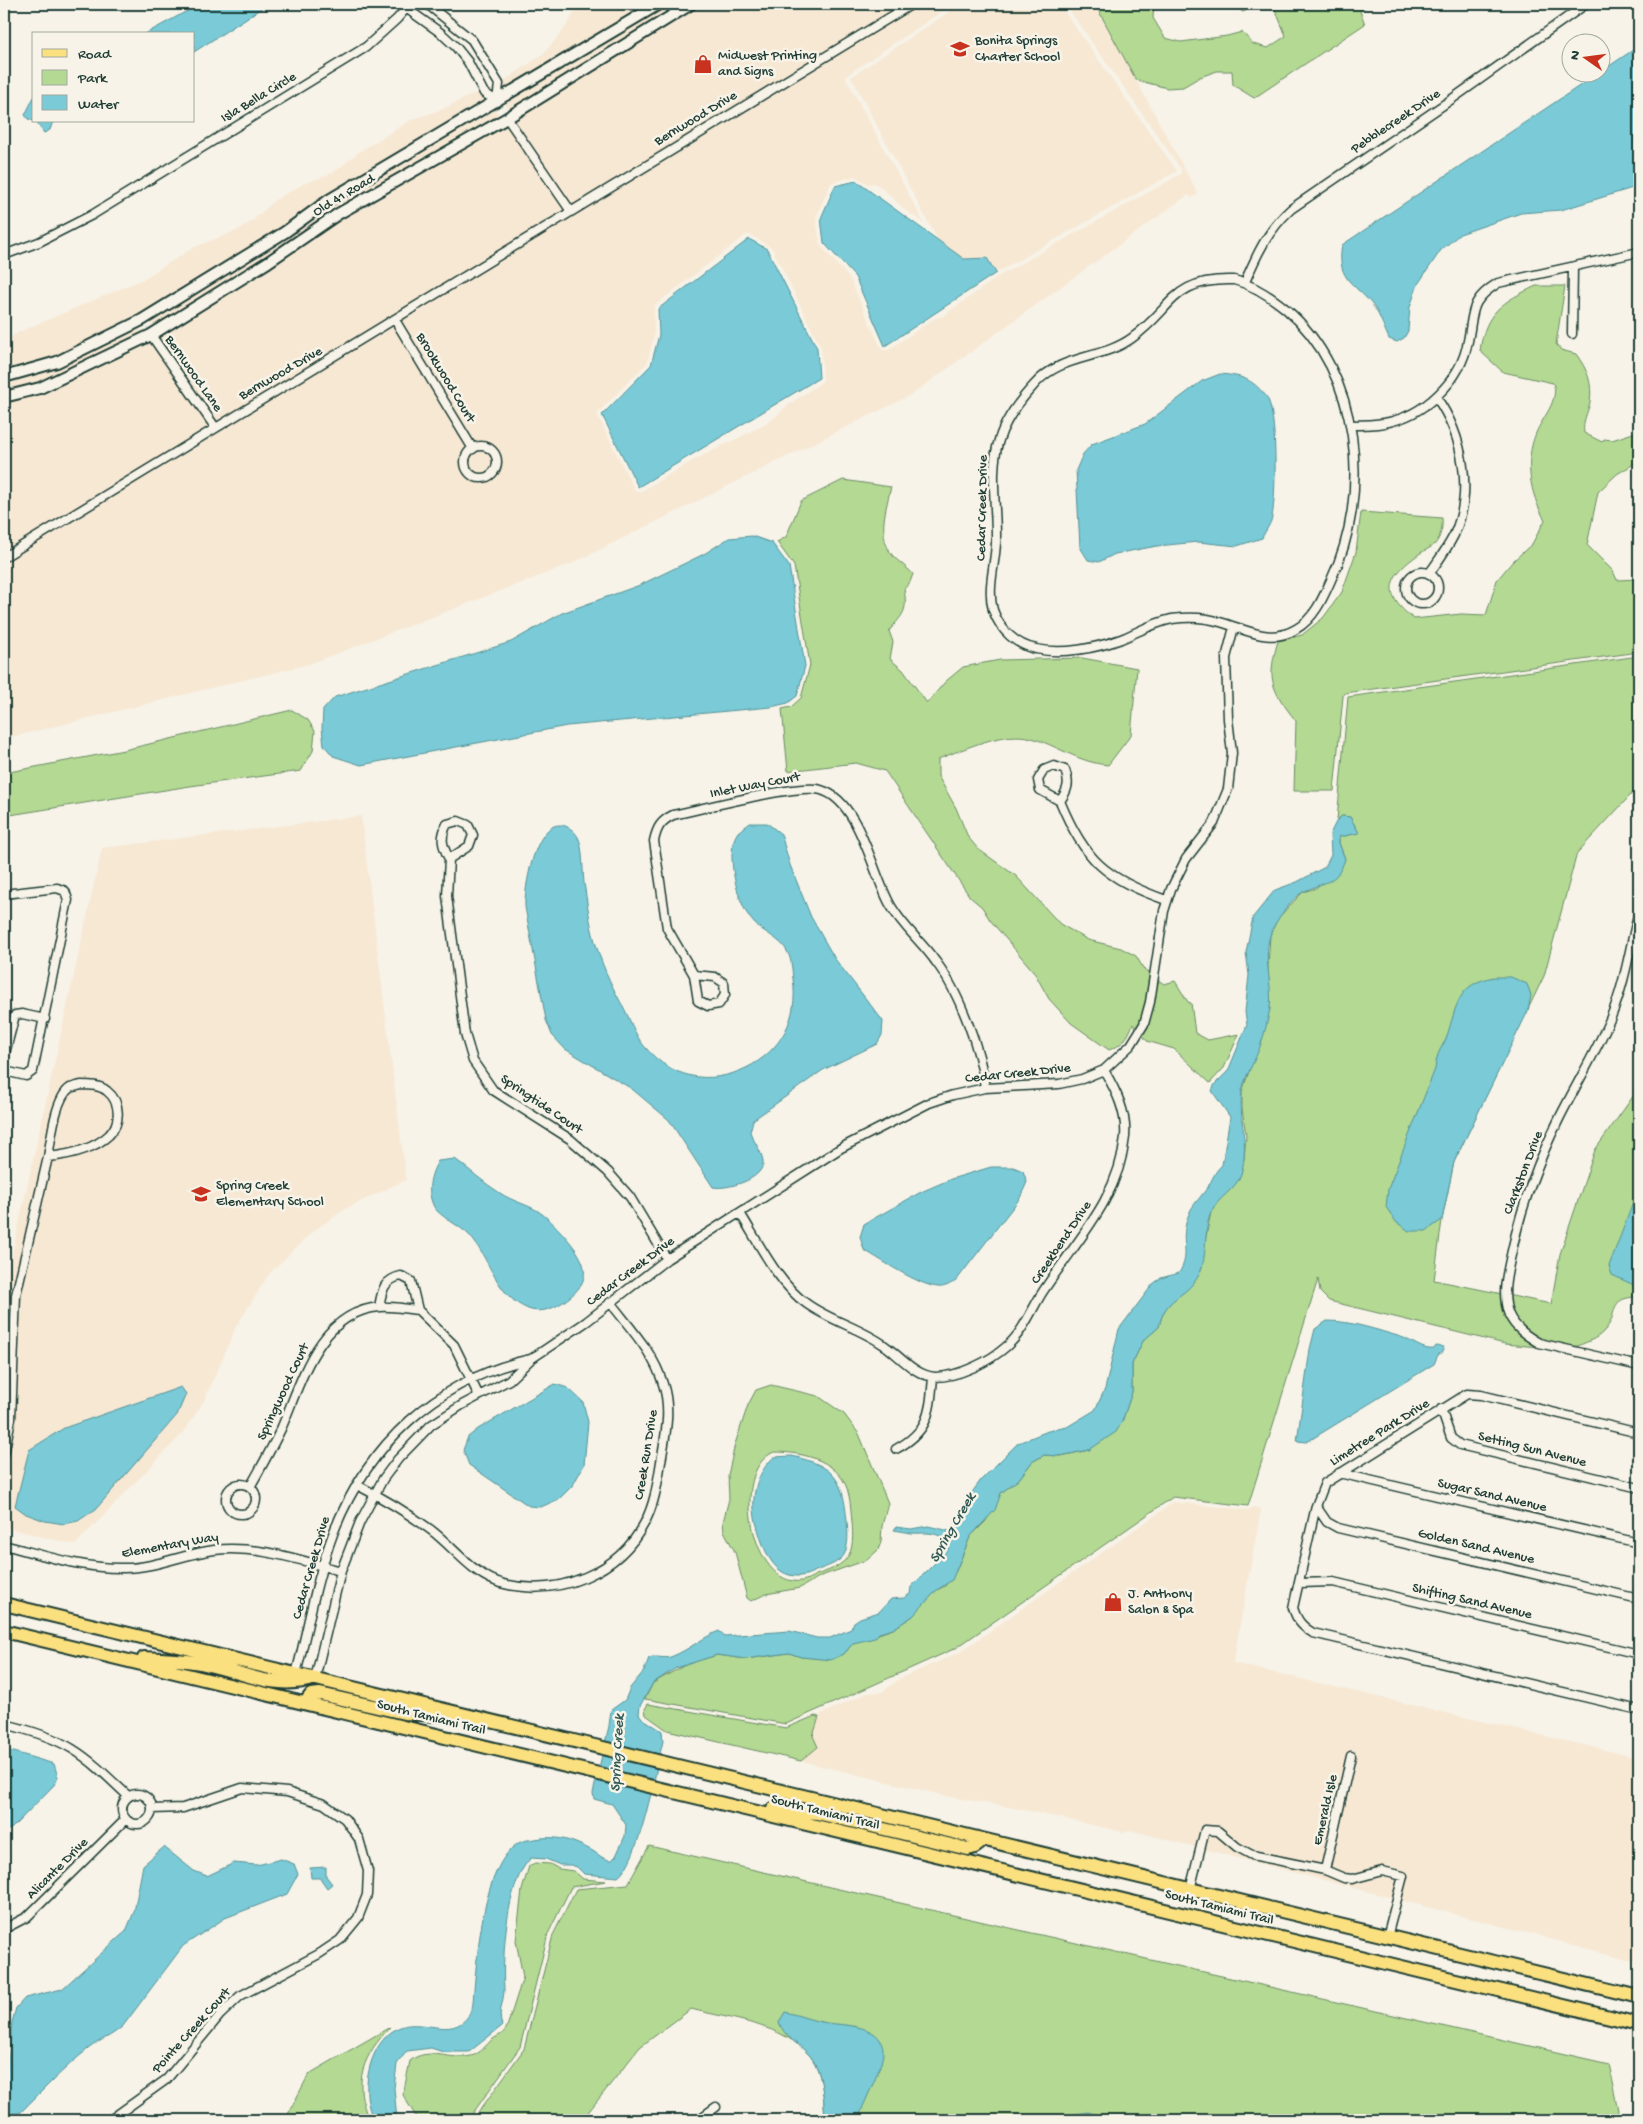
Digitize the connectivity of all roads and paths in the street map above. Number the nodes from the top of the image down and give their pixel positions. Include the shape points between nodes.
1 (426, 4) edge
2 (659, 4) edge
3 (691, 4) edge
4 (912, 4) edge
5 (1586, 4) edge
6 (408, 6) edge
7 (497, 102) junction
8 (507, 118) junction
9 (570, 210) junction
10 (1639, 252) edge
11 (4, 255) edge
12 (1573, 268) junction
13 (1245, 282) junction
14 (142, 320) junction
15 (395, 320) junction
16 (1572, 334) dead end
17 (151, 335) junction
18 (4, 377) edge
19 (4, 397) edge
20 (1436, 397) junction
21 (1350, 425) junction
22 (215, 427) junction
23 (473, 449) junction
24 (4, 557) edge
25 (1429, 574) junction
26 (1234, 627) junction
27 (1060, 801) junction
28 (449, 859) junction
29 (4, 894) edge
30 (1166, 900) junction
31 (1639, 911) edge
32 (694, 975) junction
33 (45, 1019) junction
34 (4, 1057) edge
35 (4, 1068) edge
36 (1104, 1070) junction
37 (984, 1088) junction
38 (48, 1156) junction
39 (740, 1214) junction
40 (667, 1259) junction
41 (610, 1302) junction
42 (379, 1307) junction
43 (418, 1310) junction
44 (531, 1359) junction
45 (1639, 1366) edge
46 (933, 1377) junction
47 (472, 1379) junction
48 (479, 1396) junction
49 (1441, 1409) junction
50 (1639, 1433) edge
51 (896, 1449) dead end
52 (4, 1454) edge
53 (1339, 1473) junction
54 (357, 1485) junction
55 (250, 1487) junction
56 (1639, 1488) edge
57 (374, 1494) junction
58 (1316, 1506) junction
59 (1639, 1543) edge
60 (4, 1545) edge
61 (323, 1566) junction
62 (341, 1571) junction
63 (1298, 1583) junction
64 (1639, 1599) edge
65 (4, 1604) edge
66 (4, 1631) edge
67 (1639, 1654) edge
68 (106, 1655) junction
69 (296, 1674) junction
70 (315, 1679) junction
71 (304, 1703) junction
72 (1639, 1710) edge
73 (470, 1716) junction
74 (4, 1724) edge
75 (1351, 1756) dead end
76 (128, 1796) junction
77 (730, 1805) junction
78 (152, 1809) junction
79 (126, 1820) junction
80 (984, 1840) junction
81 (1325, 1870) junction
82 (1190, 1890) junction
83 (4, 1930) edge
84 (1387, 1937) junction
85 (1639, 1997) edge
86 (1639, 2024) edge
87 (716, 2107) dead end
88 (110, 2120) edge
89 (698, 2120) edge

1 - 7 street via 472,40 499,84
2 - 7 street, Old 41 Road
3 - 8 street, Old 41 Road
4 - 9 street, Bernwood Drive
5 - 13 street, Pebblecreek Drive via 1291,209 1265,239
6 - 7 street via 456,47 484,93
6 - 11 street, Isla Bella Circle via 384,33 366,47 75,224
7 - 8 street
7 - 14 street, Old 41 Road via 329,200 285,232
8 - 9 street
8 - 17 street, Old 41 Road via 338,214
9 - 15 street, Bernwood Drive
10 - 12 street
12 - 16 street
12 - 20 street via 1498,284 1486,291 1473,307 1463,360
13 - 21 street, Cedar Creek Drive via 1280,304 1316,342 1336,378
13 - 26 street, Cedar Creek Drive via 1222,280 1191,286 1170,299 1126,342 1100,354 1056,366 1030,389 1002,430 996,451 996,542 991,589 994,612 1006,632 1020,643 1036,649 1060,650 1108,643 1152,624 1186,618
14 - 17 street
14 - 18 street, Old 41 Road via 57,362
15 - 22 street, Bernwood Drive
15 - 23 street, Brookwood Court
17 - 19 street, Old 41 Road via 40,388
17 - 22 street, Bernwood Lane
20 - 21 street via 1411,415 1385,423
20 - 25 street via 1452,421 1462,468 1464,501 1454,534
21 - 26 street, Cedar Creek Drive via 1354,472 1348,528 1335,572 1319,604 1306,622 1286,634 1264,636
22 - 24 street, Bernwood Drive
23 - 23 street via 466,457 468,470 477,478 488,477 495,471 496,457 488,448
25 - 25 street via 1419,572 1408,580 1406,593 1413,602 1428,603 1436,596 1438,585
26 - 30 street, Cedar Creek Drive via 1226,658 1232,753 1228,789 1214,823 1180,869
27 - 27 street via 1067,792 1069,780 1064,770 1054,766 1044,770 1038,780 1040,790
27 - 30 street via 1073,832 1105,870 1125,884
28 - 28 street, Springtide Court via 469,846 473,835 468,825 458,822 447,824 442,844
28 - 40 street, Springtide Court via 447,896 465,1034 473,1061 493,1090 570,1139 608,1172 630,1198
29 - 33 street via 57,888 68,896
30 - 36 street, Cedar Creek Drive via 1144,1024 1131,1045
31 - 45 street, Clarkston Drive via 1626,972 1610,1019 1558,1120 1529,1187 1505,1291 1509,1315 1527,1336 1539,1343
32 - 32 street, Inlet Way Court via 715,977 724,983 726,995 720,1004 708,1006 698,1001
32 - 37 street, Inlet Way Court via 672,940 664,916 654,841 662,820 799,788 821,790 848,809 891,907 950,984 980,1059
33 - 34 street via 15,1015
33 - 35 street via 32,1074 26,1076
36 - 37 street, Cedar Creek Drive via 1059,1084
36 - 46 street, Creekbend Drive via 1120,1099 1125,1138 1114,1178 1096,1219 1007,1346 965,1370
37 - 39 street, Cedar Creek Drive via 929,1103 841,1148
38 - 38 street via 58,1108 69,1089 81,1084 107,1090 116,1101 118,1113 116,1126 108,1135 67,1155
38 - 52 street via 16,1295 10,1420
39 - 40 street, Cedar Creek Drive
39 - 46 street via 797,1296 820,1312 871,1336 916,1370
40 - 41 street, Cedar Creek Drive
41 - 44 street, Cedar Creek Drive
41 - 57 street, Creek Run Drive via 654,1362 664,1386 667,1413 650,1512 630,1543 606,1566 585,1578 560,1586 532,1587 493,1580 471,1566 432,1530
42 - 43 street, Springwood Court
42 - 43 street via 383,1287 390,1279 401,1276 411,1281
42 - 55 street, Springwood Court via 348,1319 320,1343
43 - 47 street via 454,1346
44 - 47 street, Cedar Creek Drive via 510,1363
44 - 48 street, Cedar Creek Drive via 509,1380
46 - 51 street via 930,1413 908,1443
47 - 48 street
47 - 54 street, Cedar Creek Drive via 447,1391 408,1420 376,1456
48 - 57 street, Cedar Creek Drive via 441,1418 415,1441
49 - 50 street, Limetree Park Drive via 1467,1394 1481,1395
49 - 53 street, Limetree Park Drive
49 - 56 street, Setting Sun Avenue via 1451,1438 1460,1445
53 - 58 street, Limetree Park Drive via 1325,1483
53 - 59 street, Sugar Sand Avenue
54 - 57 street, Creek Run Drive
54 - 61 street, Cedar Creek Drive via 342,1512
55 - 55 street via 256,1497 251,1512 240,1515 230,1511 226,1500 229,1489 241,1484
57 - 62 street, Cedar Creek Drive via 353,1536
58 - 63 street, Limetree Park Drive
58 - 64 street, Golden Sand Avenue via 1327,1522 1338,1528
60 - 61 street, Elementary Way via 102,1567 140,1567 212,1550 243,1549
61 - 62 street, Elementary Way
61 - 69 street, Cedar Creek Drive
62 - 70 street, Cedar Creek Drive
63 - 67 street, Shifting Sand Avenue via 1333,1582
63 - 72 street, Limetree Park Drive via 1293,1608 1296,1618 1313,1633
65 - 69 main road, South Tamiami Trail
66 - 68 main road, South Tamiami Trail
68 - 70 main road via 194,1662 278,1683 296,1684
68 - 71 main road, South Tamiami Trail
69 - 70 main road, South Tamiami Trail
70 - 73 main road, South Tamiami Trail
71 - 73 main road via 311,1695 320,1694 404,1713
71 - 77 main road, South Tamiami Trail
73 - 80 main road, South Tamiami Trail
74 - 76 street via 46,1735 71,1747
75 - 81 street, Emerald Isle
76 - 78 street via 144,1795
76 - 79 street via 121,1807
77 - 80 main road via 817,1813 968,1849
77 - 86 main road, South Tamiami Trail
78 - 79 street via 149,1819 143,1824
78 - 88 street, Pointe Creek Court via 183,1808 242,1788 287,1792 324,1804 345,1820 361,1844 368,1871 367,1895 358,1918 340,1940 240,1996 167,2079
79 - 83 street, Alicante Drive via 27,1917
80 - 82 main road, South Tamiami Trail
81 - 82 street via 1252,1855 1218,1831 1205,1830
81 - 84 street via 1352,1879 1382,1871 1403,1876
82 - 84 main road, South Tamiami Trail
84 - 85 main road, South Tamiami Trail
87 - 89 street

